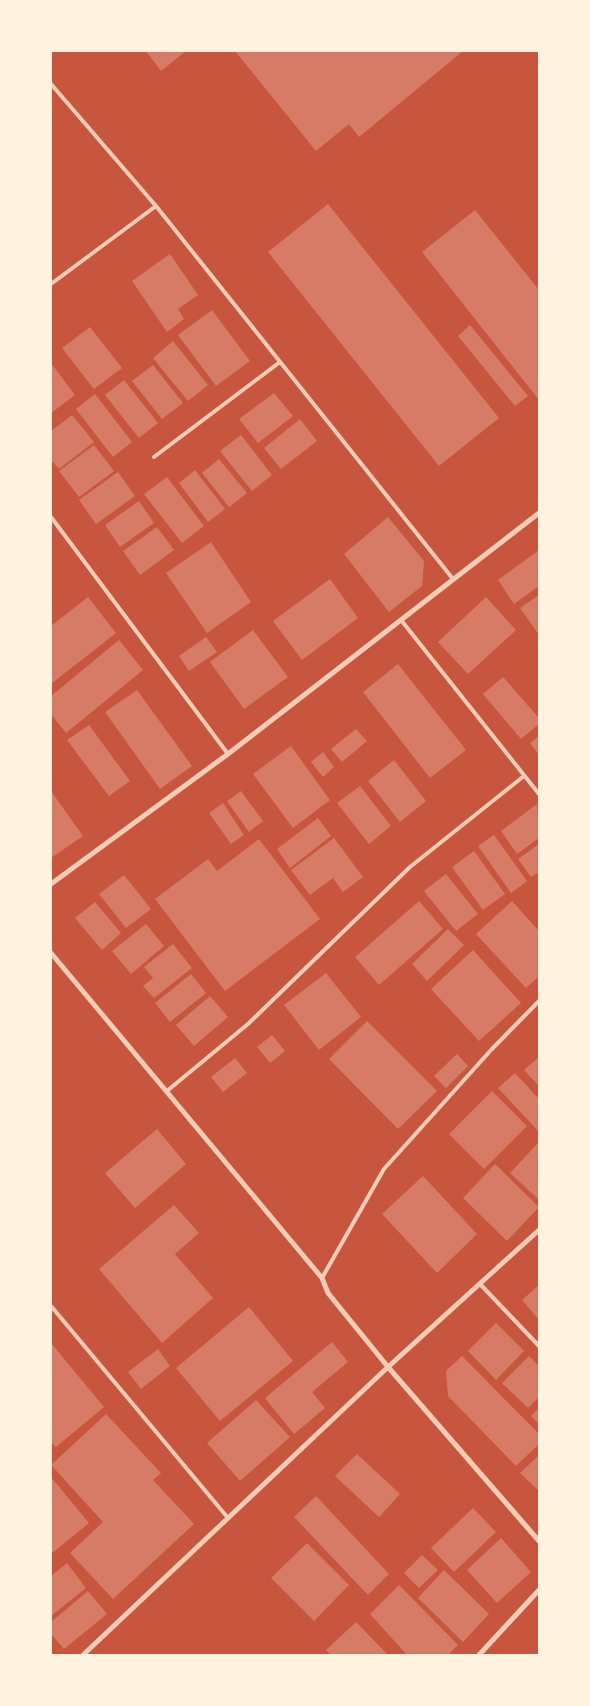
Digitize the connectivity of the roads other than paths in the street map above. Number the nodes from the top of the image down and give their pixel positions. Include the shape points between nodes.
1 (51, 84) edge
2 (156, 206) junction
3 (51, 284) edge
4 (280, 362) junction
5 (154, 457) dead end
6 (539, 513) edge
7 (51, 517) edge
8 (454, 580) junction
9 (401, 620) junction
10 (228, 754) junction
11 (524, 776) junction
12 (539, 794) edge
13 (51, 884) edge
14 (51, 953) edge
15 (539, 1001) edge
16 (167, 1091) junction
17 (539, 1230) edge
18 (322, 1278) junction
19 (480, 1284) junction
20 (51, 1306) edge
21 (539, 1346) edge
22 (388, 1367) junction
23 (228, 1518) junction
24 (539, 1541) edge
25 (539, 1590) edge
26 (83, 1655) edge
27 (479, 1655) edge

1 - 2 lane
2 - 3 lane
2 - 4 lane
4 - 5 lane
4 - 8 lane
6 - 8 street
7 - 10 lane
8 - 9 street
9 - 10 street
9 - 11 lane
10 - 13 street
11 - 12 lane
11 - 16 lane via 410,867 248,1024
14 - 16 street
15 - 18 lane via 384,1169
16 - 18 street
17 - 19 street
18 - 22 street via 328,1293
19 - 21 lane
19 - 22 street
20 - 23 lane
22 - 23 street
22 - 24 street
23 - 26 street
25 - 27 street

